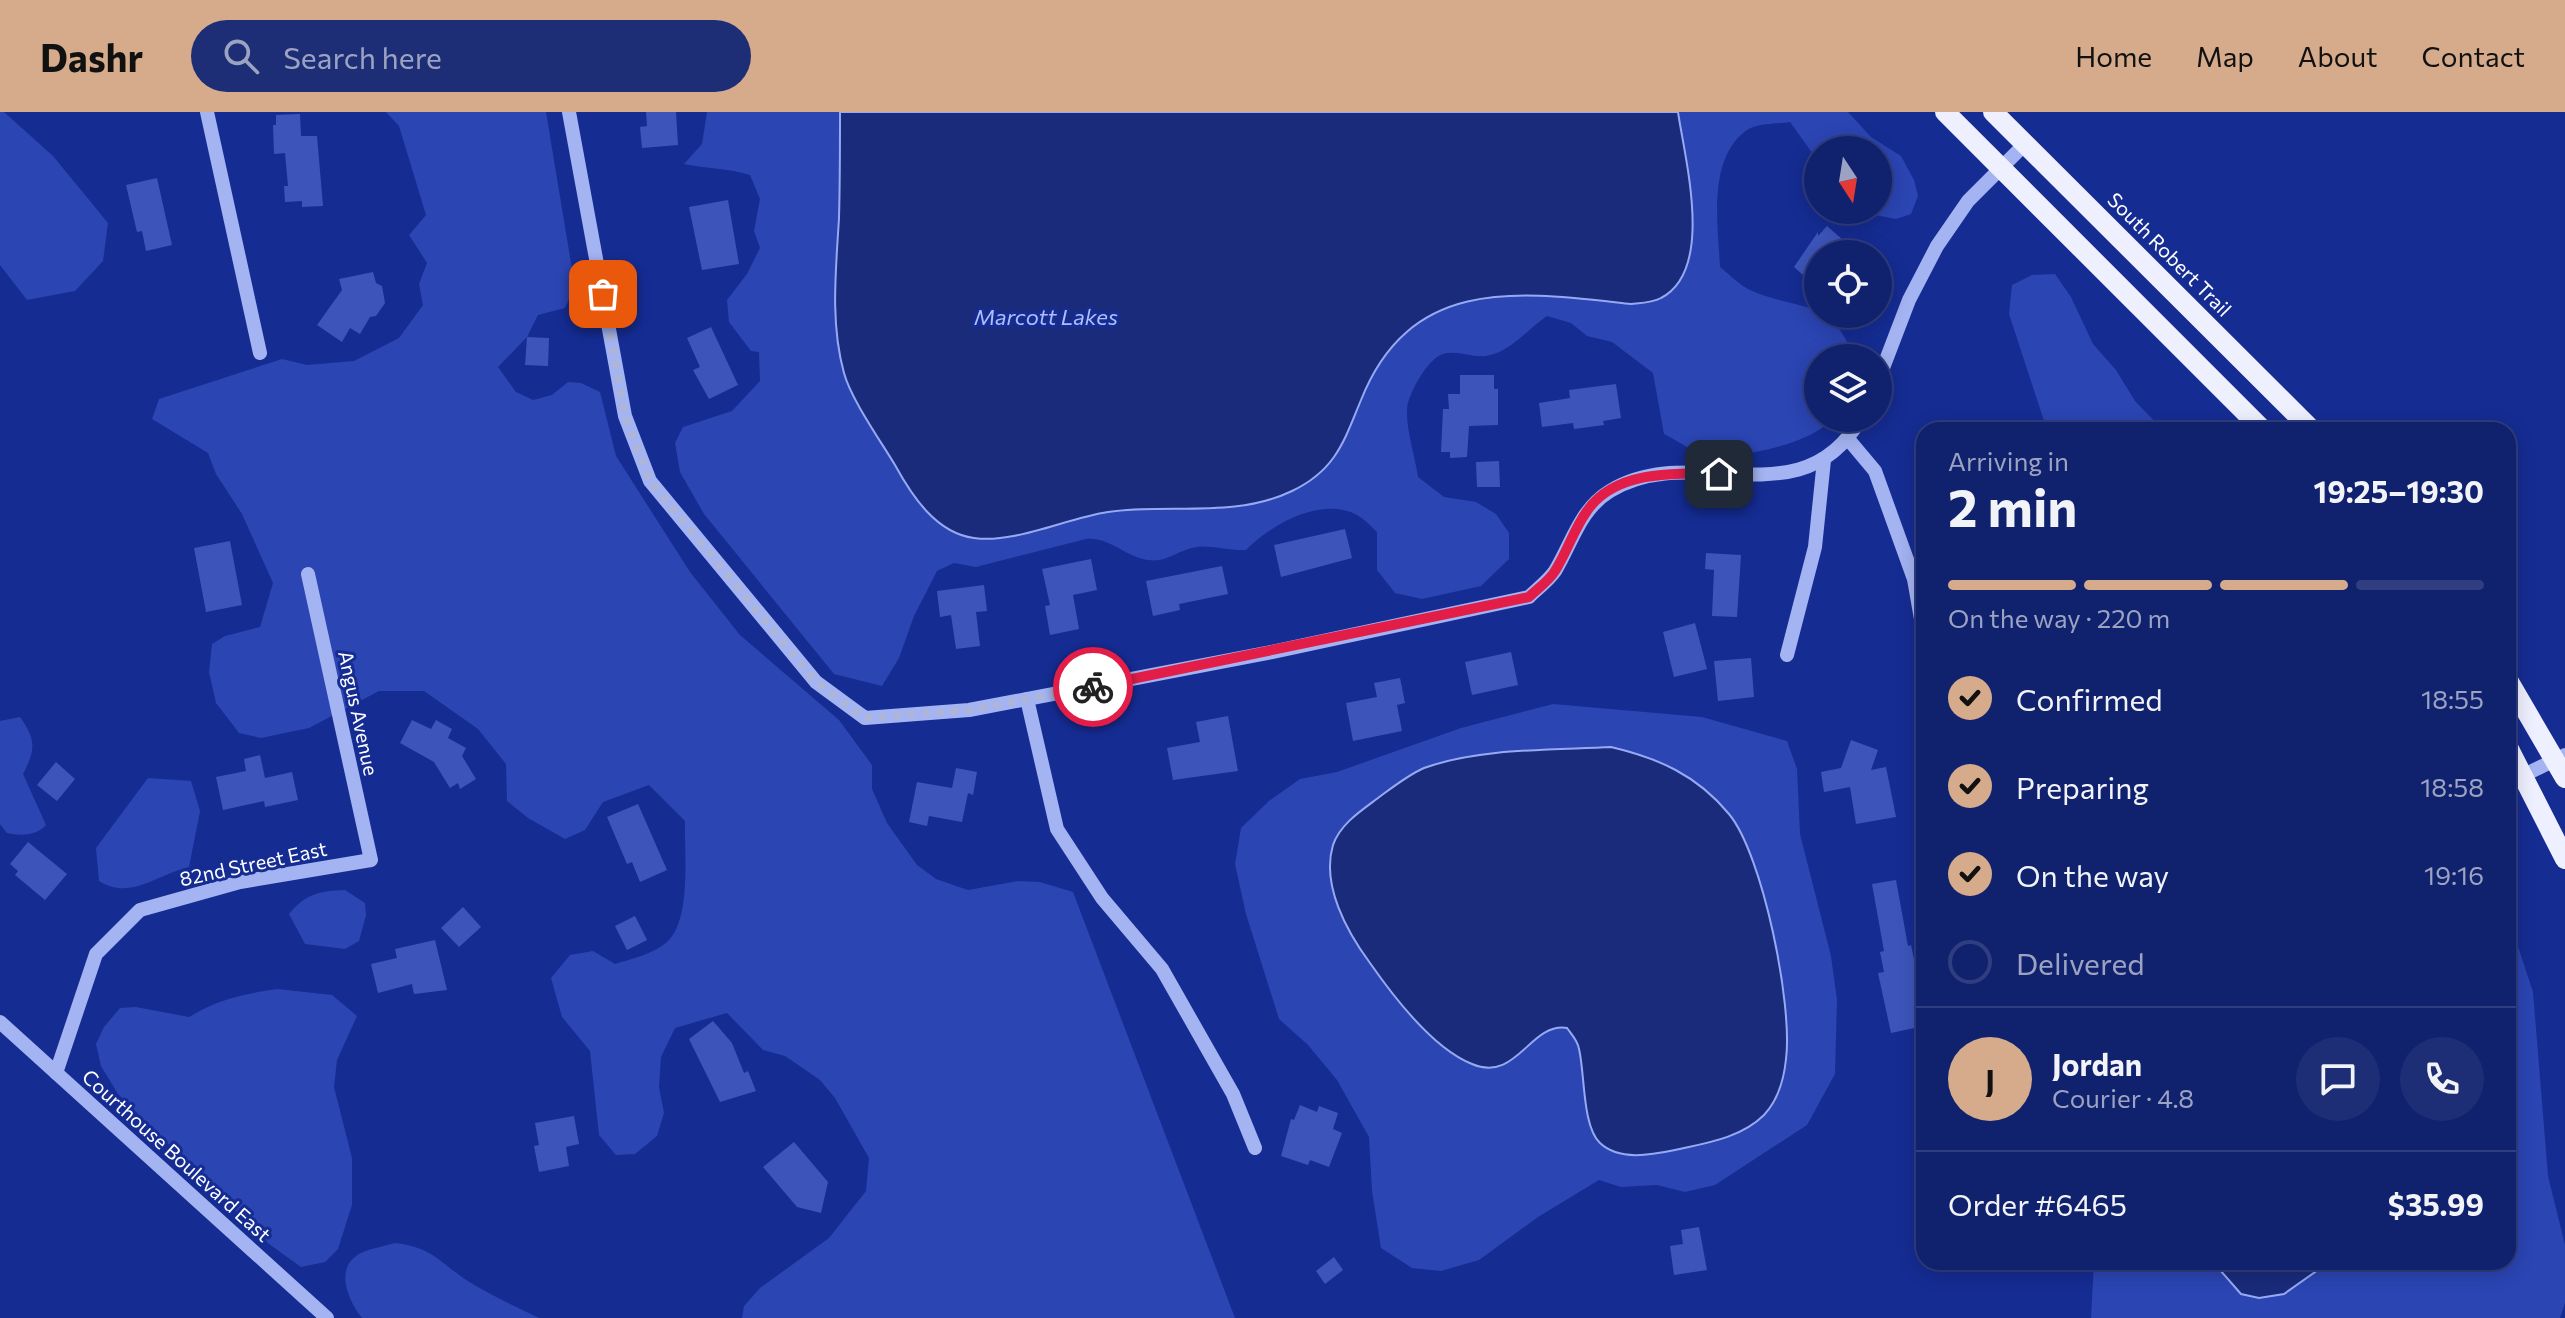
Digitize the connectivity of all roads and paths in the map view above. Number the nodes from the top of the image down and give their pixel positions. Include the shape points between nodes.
1 (207, 112) edge
2 (569, 112) edge
3 (1945, 112) edge
4 (1993, 112) edge
5 (2025, 144) junction
6 (2001, 168) junction
7 (1892, 344) edge
8 (260, 353) dead end
9 (2255, 422) edge
10 (2304, 422) edge
11 (1853, 432) edge
12 (1849, 440) junction
13 (1824, 460) junction
14 (308, 574) dead end
15 (1916, 590) edge
16 (1787, 655) dead end
17 (2516, 692) edge
18 (1027, 699) junction
19 (2516, 761) edge
20 (2562, 764) edge
21 (2524, 775) junction
22 (2565, 859) edge
23 (371, 860) joint
24 (0, 1022) edge
25 (56, 1073) junction
26 (1255, 1148) dead end
27 (327, 1318) edge

1 - 8 street
2 - 18 street via 625,416 650,481 816,682 865,718 969,710
3 - 6 main road
4 - 5 main road, South Robert Trail
5 - 6 street
5 - 10 main road, South Robert Trail
6 - 7 street via 1968,201 1937,246
6 - 9 main road
11 - 12 street
12 - 13 street
12 - 15 street via 1875,471
13 - 16 street via 1815,547
13 - 18 street via 1779,475 1665,473 1610,491 1588,508 1553,574 1529,597
14 - 23 street, Angus Avenue
17 - 20 main road
18 - 26 street via 1057,829 1102,898 1162,969 1233,1094
19 - 21 main road
20 - 21 street
21 - 22 main road
23 - 25 street, 82nd Street East via 240,882 140,910 96,954
24 - 25 street, Courthouse Boulevard East
25 - 27 street, Courthouse Boulevard East

